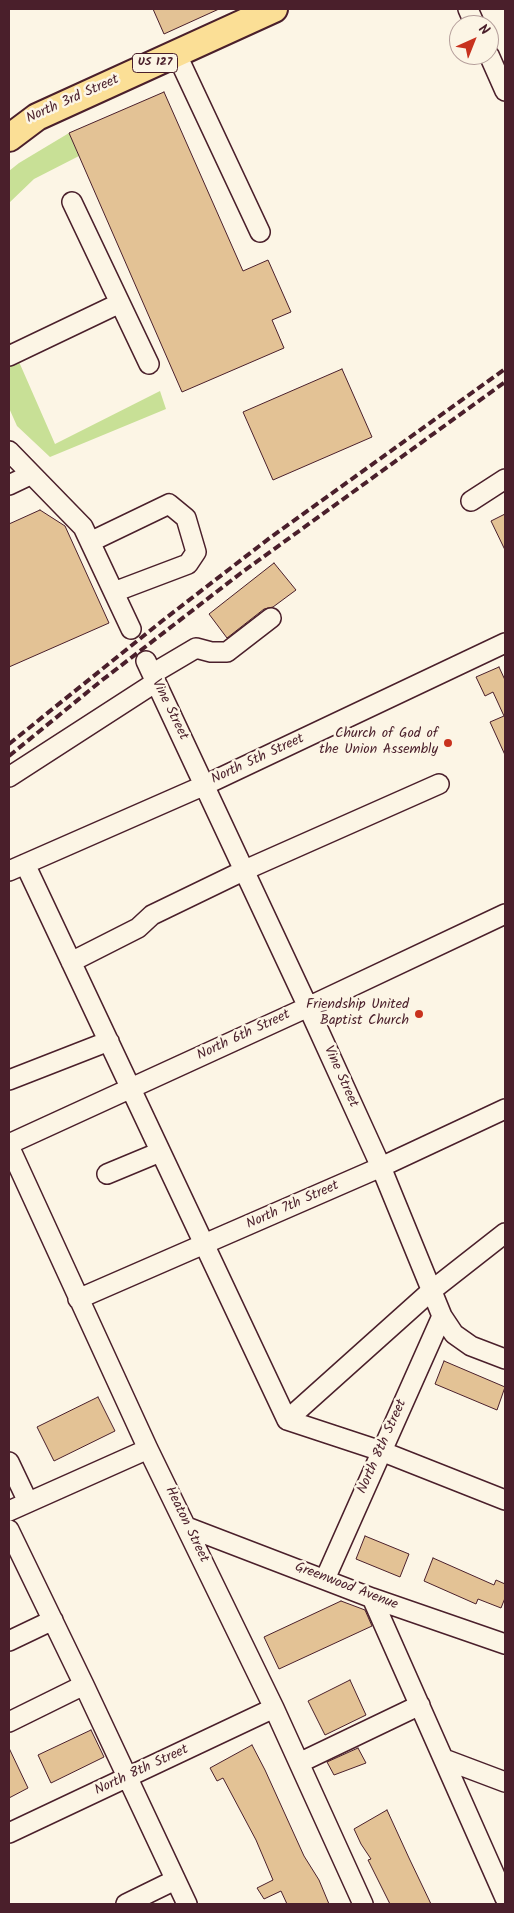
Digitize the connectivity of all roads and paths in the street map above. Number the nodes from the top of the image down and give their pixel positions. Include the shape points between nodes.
1 (274, 9) edge
2 (176, 53) junction
3 (493, 65) edge
4 (505, 91) edge
5 (36, 117) junction
6 (9, 130) edge
7 (9, 138) edge
8 (72, 202) dead end
9 (260, 232) dead end
10 (120, 303) junction
11 (9, 356) edge
12 (149, 364) dead end
13 (9, 451) edge
14 (30, 474) junction
15 (505, 479) edge
16 (9, 485) edge
17 (471, 501) dead end
18 (90, 542) junction
19 (114, 592) junction
20 (271, 618) dead end
21 (131, 629) dead end
22 (505, 643) edge
23 (152, 672) junction
24 (9, 777) edge
25 (439, 784) dead end
26 (205, 785) junction
27 (17, 868) edge
28 (245, 870) junction
29 (505, 914) edge
30 (71, 962) junction
31 (308, 1007) junction
32 (109, 1041) junction
33 (9, 1080) edge
34 (131, 1088) junction
35 (505, 1109) edge
36 (9, 1145) edge
37 (160, 1152) junction
38 (381, 1167) junction
39 (107, 1174) dead end
40 (16, 1180) edge
41 (505, 1233) edge
42 (205, 1244) junction
43 (431, 1291) junction
44 (78, 1299) junction
45 (442, 1316) junction
46 (505, 1359) edge
47 (287, 1420) junction
48 (148, 1449) junction
49 (381, 1451) junction
50 (9, 1462) edge
51 (505, 1500) edge
52 (28, 1502) junction
53 (9, 1511) edge
54 (187, 1527) junction
55 (9, 1530) edge
56 (325, 1579) junction
57 (372, 1598) junction
58 (52, 1620) junction
59 (9, 1641) edge
60 (505, 1644) edge
61 (84, 1685) junction
62 (420, 1705) junction
63 (274, 1708) junction
64 (9, 1722) edge
65 (444, 1759) junction
66 (299, 1763) junction
67 (128, 1778) junction
68 (505, 1782) edge
69 (9, 1833) edge
70 (175, 1880) junction
71 (505, 1898) edge
72 (126, 1904) edge
73 (187, 1904) edge
74 (362, 1904) edge

1 - 2 highway, North 3rd Street / US 127
2 - 5 highway, North 3rd Street / US 127
2 - 9 street
3 - 4 street
5 - 6 street, North 3rd Street
5 - 7 highway, US 127
8 - 10 street
10 - 11 street
10 - 12 street
13 - 14 street
14 - 16 street
14 - 18 street via 83,527
15 - 17 street
18 - 19 street
18 - 19 street via 169,504 186,518 196,552 188,564
19 - 21 street
20 - 23 street via 227,652 196,648
22 - 26 street, North 5th Street
23 - 24 street
23 - 26 street, Vine Street
25 - 28 street
26 - 27 street, North 5th Street
26 - 28 street, Vine Street
27 - 30 street
28 - 30 street via 152,915 138,928
28 - 31 street, Vine Street
29 - 31 street, North 6th Street
30 - 32 street
31 - 34 street, North 6th Street
31 - 38 street, Vine Street
32 - 33 street
32 - 34 street
34 - 36 street, North 6th Street
34 - 37 street
35 - 38 street, North 7th Street
36 - 40 street, Heaton Street
37 - 39 street
37 - 42 street
38 - 42 street, North 7th Street
38 - 43 street, Vine Street
40 - 44 street, Heaton Street
41 - 43 street
42 - 44 street, North 7th Street
42 - 47 street
43 - 45 street, Vine Street
43 - 47 street
44 - 48 street, Heaton Street
45 - 46 street, Vine Street via 454,1334 470,1346
45 - 49 street, North 8th Street
47 - 49 street
48 - 52 street
48 - 54 street, Heaton Street
49 - 51 street
49 - 56 street, North 8th Street
50 - 52 street
52 - 53 street
54 - 56 street, Greenwood Avenue
54 - 63 street, Heaton Street
55 - 58 street
56 - 57 street, Greenwood Avenue
57 - 60 street, Greenwood Avenue
57 - 62 street
58 - 59 street
58 - 61 street
61 - 64 street
61 - 67 street
62 - 65 street
62 - 66 street
63 - 66 street, Heaton Street
63 - 67 street, North 8th Street
65 - 68 street
65 - 71 street
66 - 74 street, Heaton Street
67 - 69 street, North 8th Street
67 - 70 street
70 - 72 street
70 - 73 street

